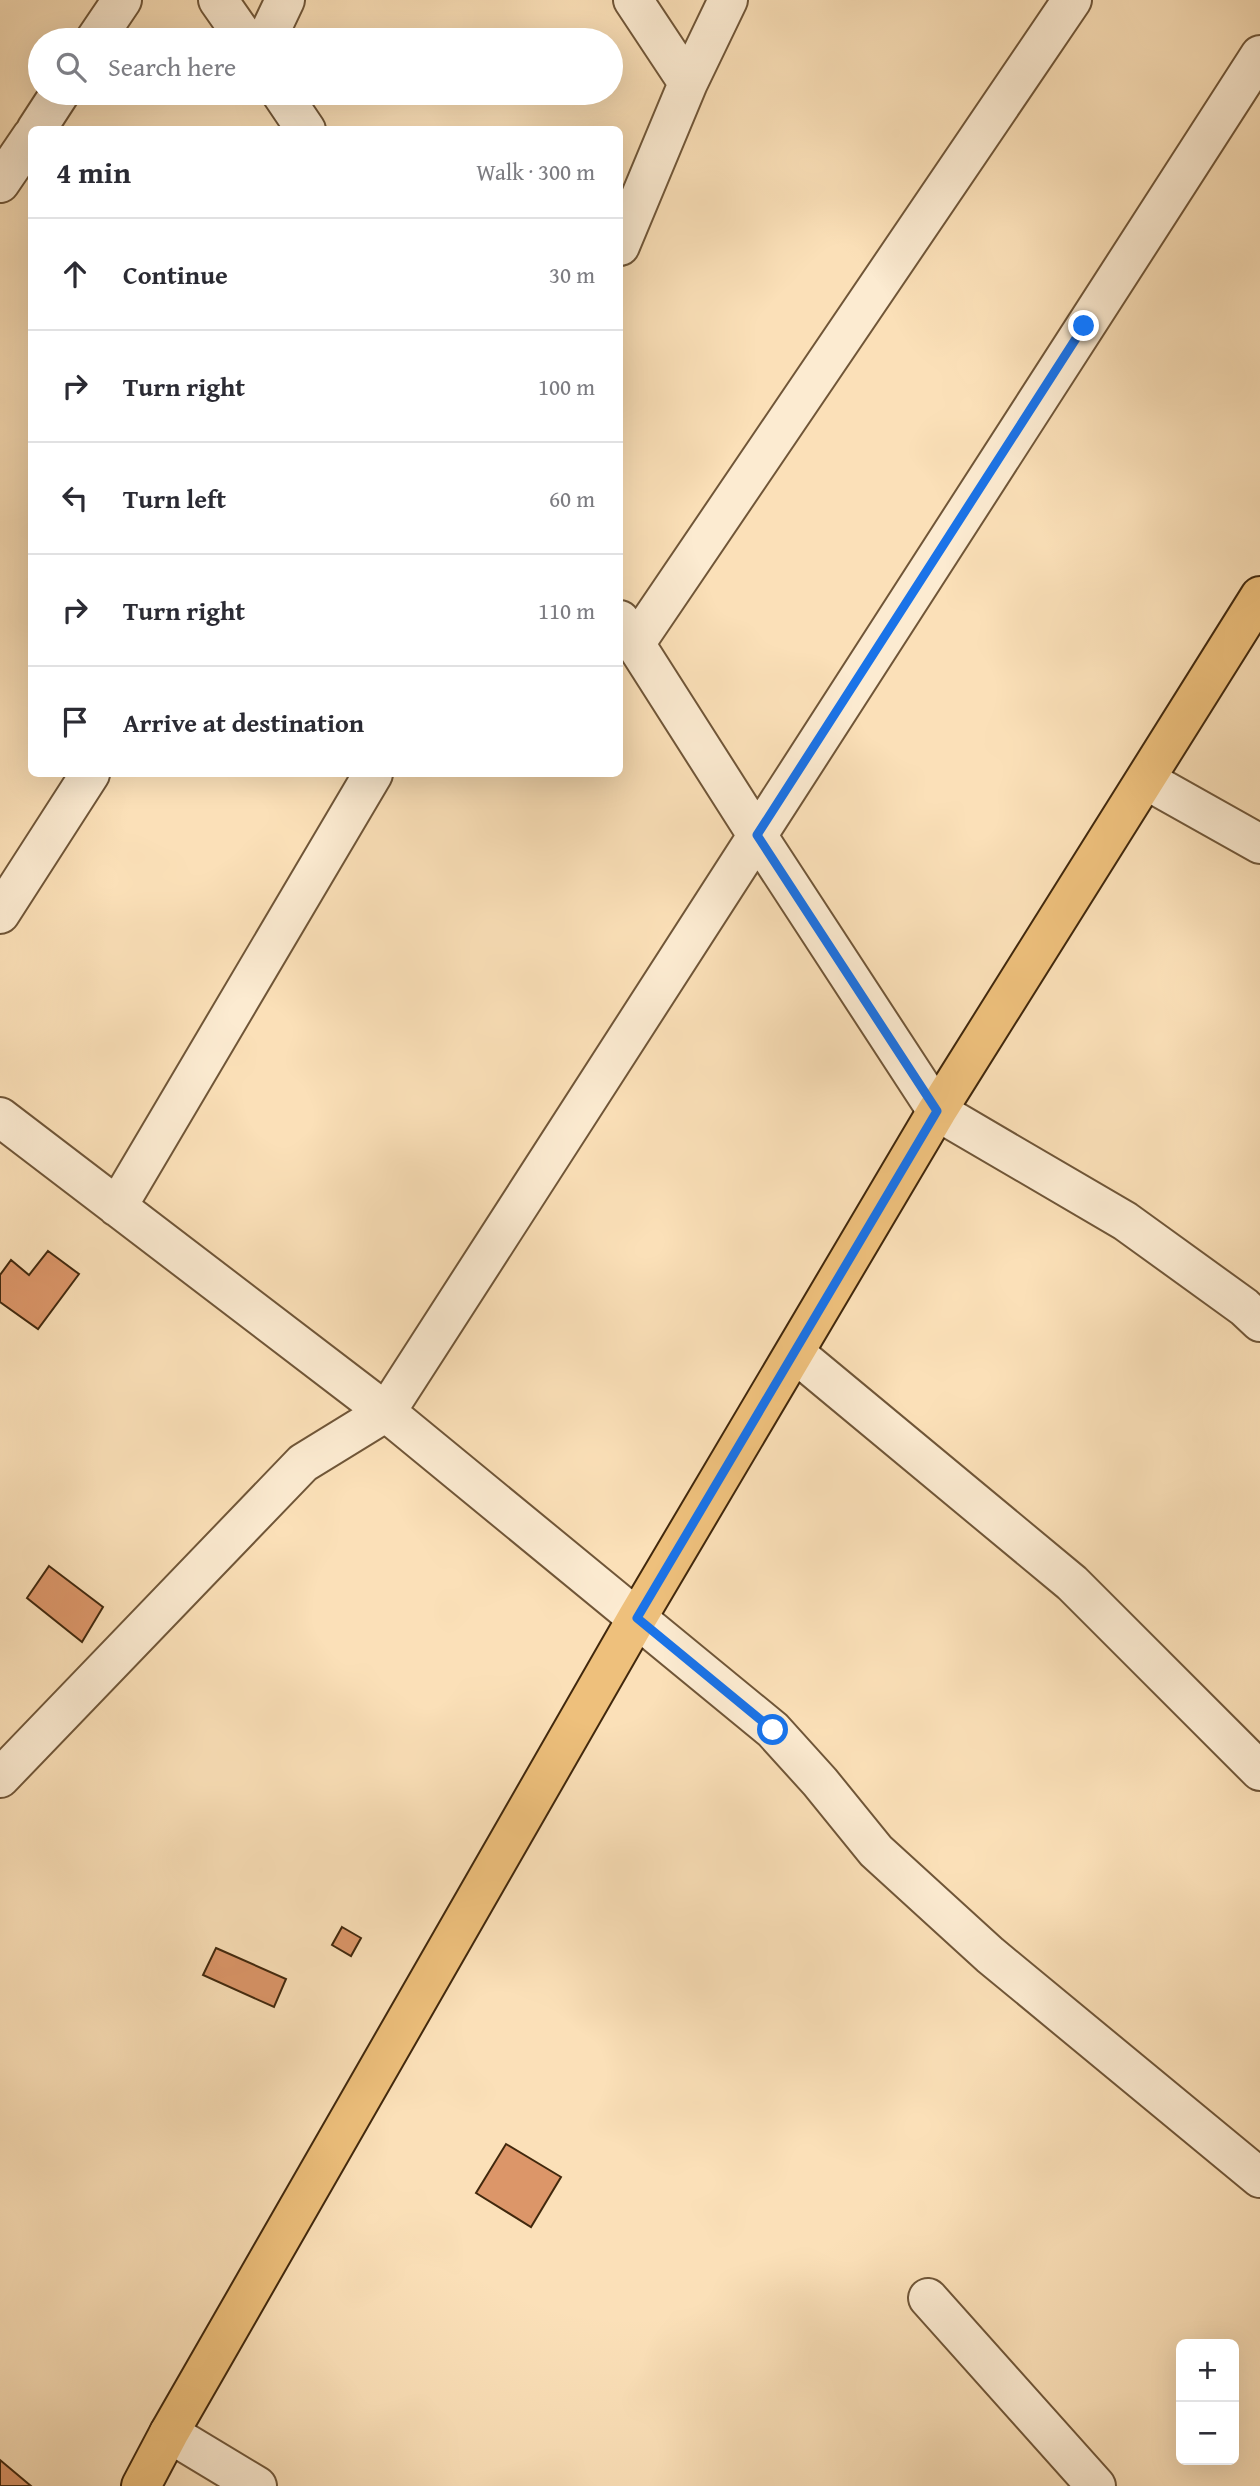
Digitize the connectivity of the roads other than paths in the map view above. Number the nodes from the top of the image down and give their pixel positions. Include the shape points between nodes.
1 (122, 0) edge
2 (218, 0) edge
3 (285, 0) edge
4 (633, 0) edge
5 (728, 0) edge
6 (1072, 0) edge
7 (103, 28) edge
8 (238, 28) edge
9 (272, 28) edge
10 (1260, 55) edge
11 (688, 83) junction
12 (52, 105) edge
13 (289, 105) edge
14 (39, 126) edge
15 (303, 126) edge
16 (28, 142) edge
17 (0, 183) edge
18 (623, 239) edge
19 (1260, 596) edge
20 (627, 632) edge
21 (88, 777) edge
22 (371, 777) edge
23 (1146, 780) junction
24 (757, 835) junction
25 (1260, 844) edge
26 (0, 914) edge
27 (937, 1111) junction
28 (0, 1117) edge
29 (117, 1207) junction
30 (1260, 1322) edge
31 (795, 1353) junction
32 (386, 1412) junction
33 (637, 1618) junction
34 (1260, 1771) edge
35 (0, 1778) edge
36 (1260, 2178) edge
37 (928, 2298) dead end
38 (169, 2433) junction
39 (141, 2486) edge
40 (257, 2486) edge
41 (1096, 2486) edge

1 - 7 street
2 - 8 street
3 - 9 street
4 - 11 street
5 - 11 street
6 - 20 street
10 - 24 street
11 - 18 street
12 - 14 street
13 - 15 street
16 - 17 street
19 - 23 main road
20 - 24 street
21 - 26 street
22 - 29 street
23 - 25 street
23 - 27 main road
24 - 27 street
24 - 32 street
27 - 30 street via 1125,1221
27 - 31 main road
28 - 29 street
29 - 32 street
31 - 33 main road
31 - 34 street via 1072,1583
32 - 33 street
32 - 35 street via 303,1463
33 - 36 street via 773,1730 876,1851 990,1955
33 - 38 main road
37 - 41 street
38 - 39 main road
38 - 40 street

